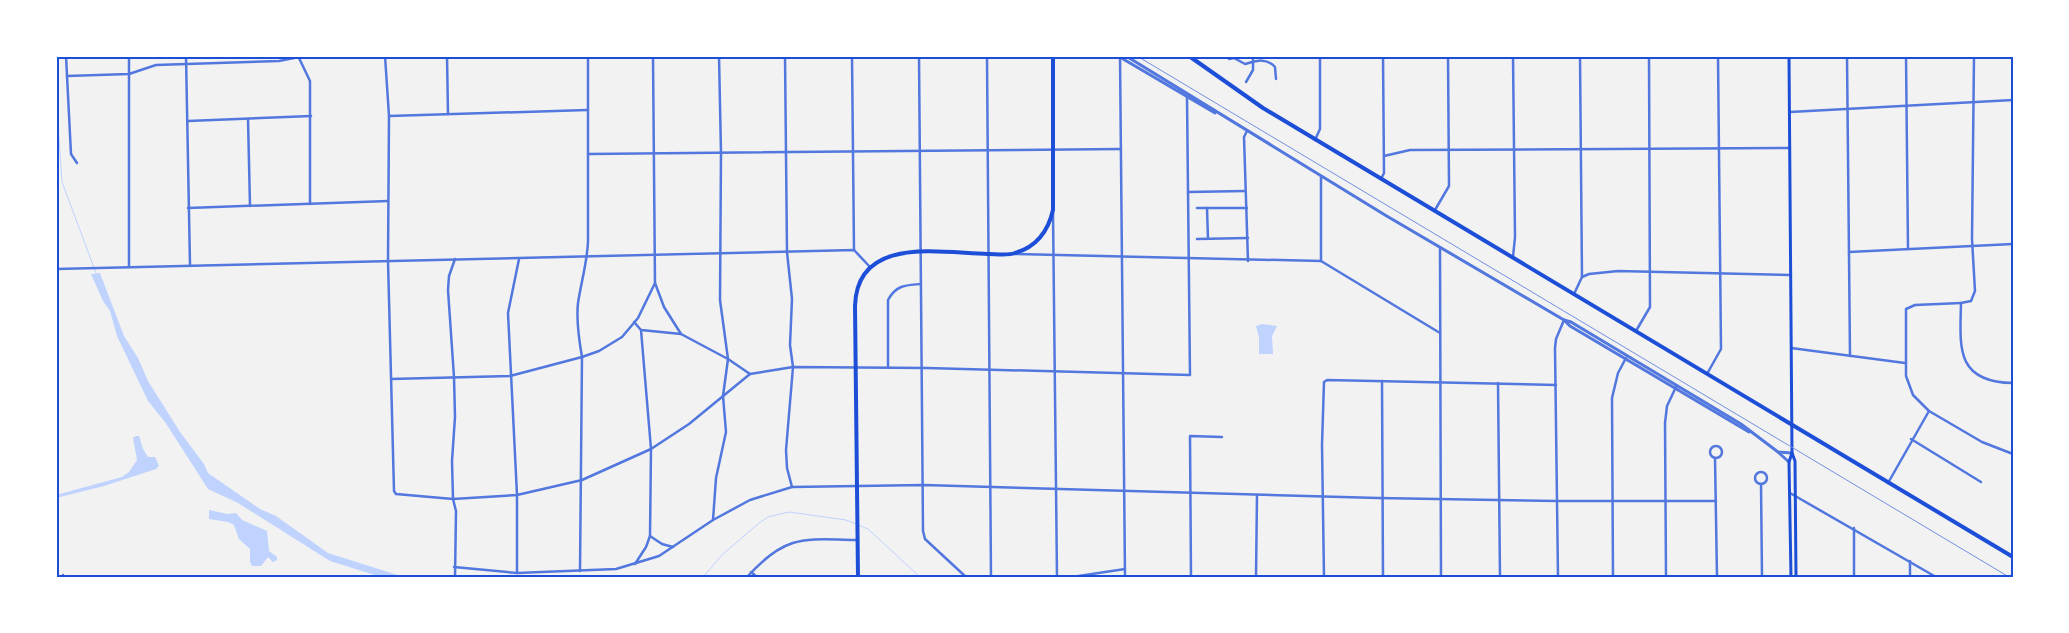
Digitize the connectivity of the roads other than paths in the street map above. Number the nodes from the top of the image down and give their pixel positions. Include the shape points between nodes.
1 (66, 56) edge
2 (129, 56) edge
3 (186, 56) edge
4 (241, 56) edge
5 (385, 56) edge
6 (447, 56) edge
7 (521, 56) edge
8 (542, 56) edge
9 (588, 56) edge
10 (653, 56) edge
11 (719, 56) edge
12 (785, 56) edge
13 (852, 56) edge
14 (919, 56) edge
15 (987, 56) edge
16 (1053, 56) edge
17 (1126, 56) edge
18 (1189, 56) edge
19 (1252, 56) edge
20 (1320, 56) edge
21 (1383, 56) edge
22 (1448, 56) edge
23 (1513, 56) edge
24 (1580, 56) edge
25 (1649, 56) edge
26 (1718, 56) edge
27 (1789, 56) edge
28 (1847, 56) edge
29 (1906, 56) edge
30 (1974, 56) edge
31 (299, 57) edge
32 (1119, 57) edge
33 (1229, 59) dead end
34 (1252, 61) junction
35 (241, 62) junction
36 (186, 64) junction
37 (129, 74) junction
38 (67, 76) junction
39 (1276, 79) dead end
40 (1246, 82) dead end
41 (1187, 92) junction
42 (1187, 98) junction
43 (2013, 100) edge
44 (1973, 103) junction
45 (1907, 106) junction
46 (1848, 109) junction
47 (587, 110) junction
48 (1790, 112) junction
49 (448, 114) junction
50 (1218, 114) junction
51 (311, 116) junction
52 (389, 116) junction
53 (248, 119) junction
54 (188, 121) junction
55 (1248, 131) junction
56 (1316, 140) junction
57 (1650, 148) junction
58 (1719, 148) junction
59 (1790, 148) junction
60 (1121, 149) junction
61 (1581, 149) junction
62 (987, 150) junction
63 (1054, 150) junction
64 (1449, 150) junction
65 (1514, 150) junction
66 (921, 151) junction
67 (853, 152) junction
68 (721, 153) junction
69 (787, 153) junction
70 (589, 154) junction
71 (655, 154) junction
72 (1384, 156) junction
73 (77, 163) dead end
74 (1321, 176) junction
75 (1381, 179) junction
76 (1245, 191) junction
77 (1188, 192) junction
78 (388, 201) junction
79 (310, 204) junction
80 (250, 206) junction
81 (188, 208) junction
82 (1197, 208) dead end
83 (1207, 208) junction
84 (1247, 208) junction
85 (1053, 210) junction
86 (1435, 210) junction
87 (1248, 238) junction
88 (1197, 239) dead end
89 (1208, 239) junction
90 (2013, 244) edge
91 (1440, 246) junction
92 (1973, 246) junction
93 (1908, 249) junction
94 (854, 250) junction
95 (787, 252) junction
96 (921, 252) junction
97 (1849, 252) junction
98 (721, 253) junction
99 (988, 254) junction
100 (1013, 254) junction
101 (654, 255) junction
102 (587, 256) junction
103 (1055, 256) junction
104 (1513, 257) junction
105 (1122, 258) junction
106 (455, 259) junction
107 (518, 259) junction
108 (1189, 259) junction
109 (388, 261) junction
110 (1248, 261) junction
111 (1321, 261) junction
112 (190, 265) junction
113 (129, 267) junction
114 (870, 267) junction
115 (56, 269) edge
116 (1650, 271) junction
117 (1720, 273) junction
118 (1791, 275) junction
119 (1582, 277) junction
120 (656, 283) junction
121 (921, 284) junction
122 (1574, 294) junction
123 (1961, 303) junction
124 (1564, 320) junction
125 (634, 322) junction
126 (641, 330) junction
127 (1636, 332) junction
128 (1440, 333) junction
129 (681, 334) junction
130 (1791, 348) junction
131 (1850, 356) junction
132 (582, 357) junction
133 (1626, 358) junction
134 (728, 359) junction
135 (1905, 362) junction
136 (793, 367) junction
137 (856, 367) junction
138 (888, 367) junction
139 (922, 368) junction
140 (989, 369) junction
141 (1056, 372) junction
142 (750, 374) junction
143 (1123, 374) junction
144 (1707, 374) junction
145 (510, 376) junction
146 (454, 378) junction
147 (391, 379) junction
148 (1382, 381) junction
149 (1440, 382) junction
150 (1498, 383) junction
151 (2013, 383) edge
152 (1556, 384) junction
153 (1676, 387) junction
154 (723, 396) junction
155 (1929, 411) junction
156 (1792, 425) junction
157 (1222, 437) dead end
158 (1911, 439) junction
159 (651, 449) junction
160 (1778, 452) junction
161 (1792, 453) junction
162 (2013, 454) edge
163 (1715, 458) junction
164 (1789, 462) junction
165 (582, 480) junction
166 (1981, 482) dead end
167 (1888, 483) junction
168 (1761, 484) junction
169 (924, 485) junction
170 (858, 486) junction
171 (792, 487) junction
172 (990, 488) junction
173 (1057, 489) junction
174 (1124, 491) junction
175 (1190, 493) junction
176 (1790, 493) junction
177 (517, 495) junction
178 (1256, 495) junction
179 (1795, 495) junction
180 (1324, 497) junction
181 (1382, 498) junction
182 (453, 499) junction
183 (1441, 499) junction
184 (1499, 500) junction
185 (1558, 501) junction
186 (1613, 501) junction
187 (1664, 501) junction
188 (1716, 501) junction
189 (713, 520) junction
190 (1854, 528) junction
191 (650, 536) junction
192 (858, 540) junction
193 (674, 547) junction
194 (2013, 557) edge
195 (1910, 561) junction
196 (635, 564) junction
197 (454, 567) junction
198 (1125, 570) junction
199 (580, 572) junction
200 (751, 572) junction
201 (517, 574) junction
202 (455, 577) edge
203 (746, 577) edge
204 (757, 577) edge
205 (858, 577) edge
206 (966, 577) edge
207 (992, 577) edge
208 (1057, 577) edge
209 (1072, 577) edge
210 (1125, 577) edge
211 (1191, 577) edge
212 (1256, 577) edge
213 (1324, 577) edge
214 (1383, 577) edge
215 (1441, 577) edge
216 (1500, 577) edge
217 (1558, 577) edge
218 (1613, 577) edge
219 (1666, 577) edge
220 (1716, 577) edge
221 (1762, 577) edge
222 (1791, 577) edge
223 (1796, 577) edge
224 (1854, 577) edge
225 (1910, 577) edge
226 (1936, 577) edge

1 - 38 street
2 - 37 street
3 - 36 street
4 - 35 street
5 - 52 street
6 - 49 street
7 - 8 street
9 - 47 street
10 - 71 street
11 - 68 street
12 - 69 street
13 - 67 street
14 - 66 street
15 - 62 street
16 - 63 main road
17 - 41 street
18 - 56 main road via 1253,102
19 - 34 street
20 - 56 street via 1320,129
21 - 72 street
22 - 64 street
23 - 65 street
24 - 61 street
25 - 57 street
26 - 58 street
27 - 48 main road
28 - 46 street
29 - 45 street
30 - 44 street
31 - 35 street
31 - 51 street via 310,81
32 - 42 street
32 - 60 street
33 - 34 street via 1245,64
34 - 39 street via 1274,64
34 - 40 street via 1253,70
35 - 36 street
36 - 37 street via 156,65
36 - 54 street
37 - 38 street
37 - 113 street
38 - 73 street via 71,154
41 - 42 street
41 - 50 street
42 - 50 street
42 - 77 street
43 - 44 street
44 - 45 street
44 - 92 street
45 - 46 street
45 - 93 street
46 - 48 street
46 - 97 street
47 - 49 street
47 - 70 street
48 - 59 main road
49 - 52 street
50 - 55 street
51 - 53 street
51 - 79 street
52 - 78 street
53 - 54 street
53 - 80 street
54 - 81 street
55 - 74 street
55 - 76 street via 1244,137
56 - 75 main road
57 - 58 street
57 - 61 street
57 - 116 street
58 - 59 street
58 - 117 street
59 - 118 main road
60 - 63 street
60 - 105 street
61 - 65 street
61 - 119 street
62 - 63 street
62 - 66 street
62 - 99 street
63 - 85 main road
64 - 65 street
64 - 72 street via 1406,150
64 - 86 street via 1449,186
65 - 104 street
66 - 67 street
66 - 96 street
67 - 69 street
67 - 94 street
68 - 69 street
68 - 71 street
68 - 98 street
69 - 95 street
70 - 71 street
70 - 102 street
71 - 101 street
72 - 75 street
74 - 91 street
74 - 111 street
75 - 86 main road
76 - 77 street
76 - 84 street
77 - 108 street
78 - 79 street
78 - 109 street
79 - 80 street
80 - 81 street
81 - 112 street
82 - 83 street
83 - 84 street
83 - 89 street
84 - 87 street
85 - 100 main road via 1041,238
85 - 103 street
86 - 104 main road
87 - 89 street
87 - 110 street
88 - 89 street
90 - 92 street
91 - 124 street
91 - 128 street
92 - 93 street
92 - 123 street via 1975,291 1971,300
93 - 97 street
94 - 95 street
94 - 114 street
95 - 98 street
95 - 136 street via 792,299 790,345
96 - 99 main road
96 - 114 main road via 892,254
96 - 121 street
97 - 131 street
98 - 101 street
98 - 134 street via 720,300
99 - 100 main road
99 - 140 street
100 - 103 street
101 - 102 street
101 - 120 street
102 - 107 street
102 - 132 street via 578,306
103 - 105 street
103 - 141 street
104 - 122 main road
105 - 108 street
105 - 143 street
106 - 107 street
106 - 109 street
106 - 146 street via 448,290
107 - 145 street via 508,313
108 - 110 street
108 - 143 street via 1190,375
109 - 112 street
109 - 147 street
110 - 111 street
111 - 128 street
112 - 113 street
113 - 115 street
114 - 137 main road via 857,287 855,300
116 - 117 street
116 - 119 street via 1612,271
116 - 127 street via 1650,307
117 - 118 street
117 - 144 street via 1721,349
118 - 130 main road
119 - 122 street
120 - 125 street
120 - 129 street via 664,307
121 - 138 street via 899,287 888,300
121 - 139 street
122 - 127 main road
123 - 135 street via 1908,308 1905,315
123 - 151 street via 1963,360 1978,376 1995,382
124 - 133 street
124 - 152 street via 1556,339
125 - 126 street
125 - 132 street via 622,337 600,351
126 - 129 street
126 - 159 street
127 - 144 main road
128 - 149 street
129 - 134 street
130 - 131 street
130 - 156 main road
131 - 135 street
132 - 145 street
132 - 165 street
133 - 153 street
133 - 186 street via 1618,373 1612,398
134 - 142 street
134 - 154 street
135 - 155 street via 1913,395
136 - 137 street
136 - 142 street
136 - 171 street via 786,450
137 - 138 street
137 - 170 main road
138 - 139 street
139 - 140 street
139 - 169 street
140 - 141 street
140 - 172 street
141 - 143 street
141 - 173 street
142 - 154 street
143 - 174 street
144 - 156 main road
145 - 146 street
145 - 177 street
146 - 147 street
146 - 182 street
147 - 182 street via 394,491 396,494
148 - 149 street
148 - 180 street via 1324,382
148 - 181 street
149 - 150 street
149 - 183 street
150 - 152 street
150 - 184 street
152 - 185 street
153 - 160 street via 1741,424
153 - 187 street via 1666,413
154 - 159 street
154 - 189 street via 726,432 716,478
155 - 158 street
155 - 162 street via 1982,442
156 - 161 main road
156 - 167 main road
157 - 175 street via 1190,436
158 - 166 street
158 - 167 street
159 - 165 street
159 - 191 street
160 - 161 street
160 - 164 street
161 - 164 main road
161 - 179 main road
163 - 163 street via 1722,452 1716,446 1710,452
163 - 188 street
164 - 176 main road
165 - 177 street
165 - 199 street
167 - 194 main road
168 - 168 street via 1766,481 1764,472 1755,475 1756,482
168 - 221 street
169 - 170 street
169 - 172 street
169 - 206 street via 925,539
170 - 171 street
170 - 192 main road
171 - 189 street via 750,500
172 - 173 street
172 - 207 street
173 - 174 street
173 - 208 street
174 - 175 street
174 - 198 street
175 - 178 street
175 - 211 street
176 - 179 street
176 - 222 main road
177 - 182 street
177 - 201 street
178 - 180 street
178 - 212 street
179 - 190 street
179 - 223 main road
180 - 181 street
180 - 213 street
181 - 183 street
181 - 214 street
182 - 197 street via 456,529
183 - 184 street
183 - 215 street
184 - 185 street
184 - 216 street
185 - 186 street
185 - 217 street
186 - 187 street
186 - 218 street
187 - 188 street
187 - 219 street
188 - 220 street
189 - 193 street
190 - 195 street
190 - 224 street
191 - 193 street
191 - 196 street
192 - 200 street via 812,539 791,543 773,551
192 - 205 main road
193 - 196 street
195 - 225 street
195 - 226 street
196 - 199 street
197 - 201 street
197 - 202 street
198 - 209 street
198 - 210 street
199 - 201 street
200 - 203 street
200 - 204 street

